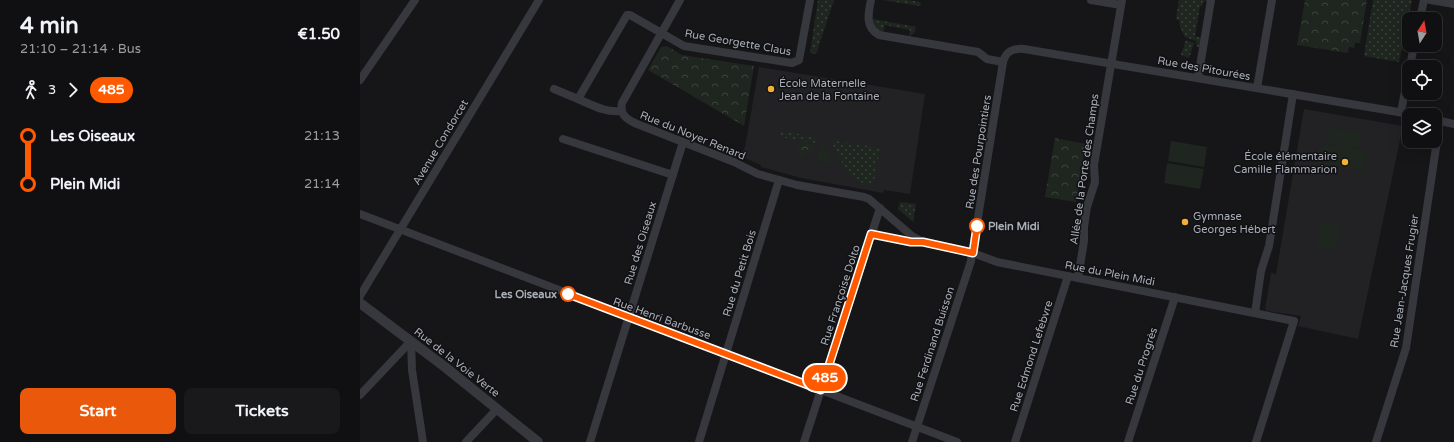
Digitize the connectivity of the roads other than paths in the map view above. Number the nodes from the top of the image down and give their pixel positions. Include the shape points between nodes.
1 (414, 0) edge
2 (539, 0) edge
3 (680, 0) edge
4 (810, 0) edge
5 (871, 0) edge
6 (1091, 0) edge
7 (1211, 0) edge
8 (1272, 0) edge
9 (1424, 0) edge
10 (1430, 0) edge
11 (1122, 2) edge
12 (1454, 4) edge
13 (1421, 12) edge
14 (661, 33) junction
15 (1005, 58) junction
16 (1111, 63) junction
17 (1198, 78) junction
18 (360, 80) edge
19 (1257, 88) junction
20 (554, 89) dead end
21 (1294, 94) junction
22 (578, 99) junction
23 (1403, 100) edge
24 (622, 111) junction
25 (1401, 112) joint
26 (1442, 121) edge
27 (1454, 124) edge
28 (563, 139) dead end
29 (683, 142) junction
30 (1434, 148) edge
31 (673, 175) junction
32 (779, 180) junction
33 (880, 208) junction
34 (360, 214) edge
35 (400, 230) junction
36 (871, 234) junction
37 (923, 242) junction
38 (973, 253) junction
39 (1068, 276) junction
40 (1078, 278) junction
41 (360, 296) edge
42 (1175, 297) junction
43 (360, 303) edge
44 (1255, 313) junction
45 (629, 318) junction
46 (411, 341) junction
47 (726, 354) junction
48 (821, 390) junction
49 (360, 395) edge
50 (497, 409) junction
51 (917, 426) junction
52 (423, 442) edge
53 (466, 442) edge
54 (538, 442) edge
55 (590, 442) edge
56 (698, 442) edge
57 (804, 442) edge
58 (912, 442) edge
59 (957, 442) edge
60 (1015, 442) edge
61 (1128, 442) edge
62 (1256, 442) edge
63 (1376, 442) edge

1 - 18 street
2 - 35 street, Avenue Condorcet
3 - 14 street
4 - 14 street, Rue Georgette Claus via 799,60 792,63 684,46
5 - 15 street via 868,21 877,34 978,52 987,59
6 - 11 street
7 - 17 street
8 - 19 street
9 - 13 street
10 - 12 street
11 - 16 street, Allée de la Porte des Champs
14 - 22 street via 626,15
14 - 24 street via 621,105
15 - 16 street, Rue des Pitourées via 1012,50 1024,49
15 - 38 street, Rue des Pourpointiers
16 - 17 street, Rue des Pitourées
16 - 40 street, Allée de la Porte des Champs via 1094,165 1095,182 1087,207
17 - 19 street, Rue des Pitourées
19 - 21 street, Rue des Pitourées
20 - 22 street
21 - 25 street, Rue des Pitourées
21 - 44 street via 1269,246 1261,270
22 - 24 street via 606,110
23 - 25 street
24 - 29 street, Rue du Noyer Renard via 630,121
26 - 27 street
28 - 31 street
29 - 31 street, Rue des Oiseaux
29 - 32 street, Rue du Noyer Renard via 758,174
30 - 63 street, Rue Jean-Jacques Frugier via 1406,348
31 - 45 street, Rue des Oiseaux
32 - 33 street, Rue du Noyer Renard via 864,196
32 - 47 street, Rue du Petit Bois
33 - 36 street, Rue Françoise Dolto
33 - 37 street, Rue du Plein Midi via 912,236
34 - 35 street, Rue Henri Barbusse
35 - 41 street, Avenue Condorcet
35 - 45 street, Rue Henri Barbusse
36 - 37 street, Rue du Plein Midi
36 - 48 street, Rue Françoise Dolto
37 - 38 street, Rue du Plein Midi
38 - 39 street, Rue du Plein Midi via 997,262
38 - 51 street, Rue Ferdinand Buisson
39 - 40 street, Rue du Plein Midi
39 - 60 street, Rue Edmond Lefebvre
40 - 42 street, Rue du Plein Midi
42 - 44 street, Rue du Plein Midi
42 - 61 street, Rue du Progrès
43 - 46 street, Rue de la Voie Verte
44 - 62 street, Rue du Plein Midi via 1294,321
45 - 47 street, Rue Henri Barbusse
45 - 55 street, Rue des Oiseaux
46 - 49 street
46 - 50 street, Rue de la Voie Verte
46 - 52 street via 412,370
47 - 48 street, Rue Henri Barbusse
47 - 56 street, Rue du Petit Bois
48 - 51 street, Rue Henri Barbusse
48 - 57 street, Rue Françoise Dolto
50 - 53 street
50 - 54 street, Rue de la Voie Verte
51 - 58 street, Rue Ferdinand Buisson
51 - 59 street, Rue Henri Barbusse

